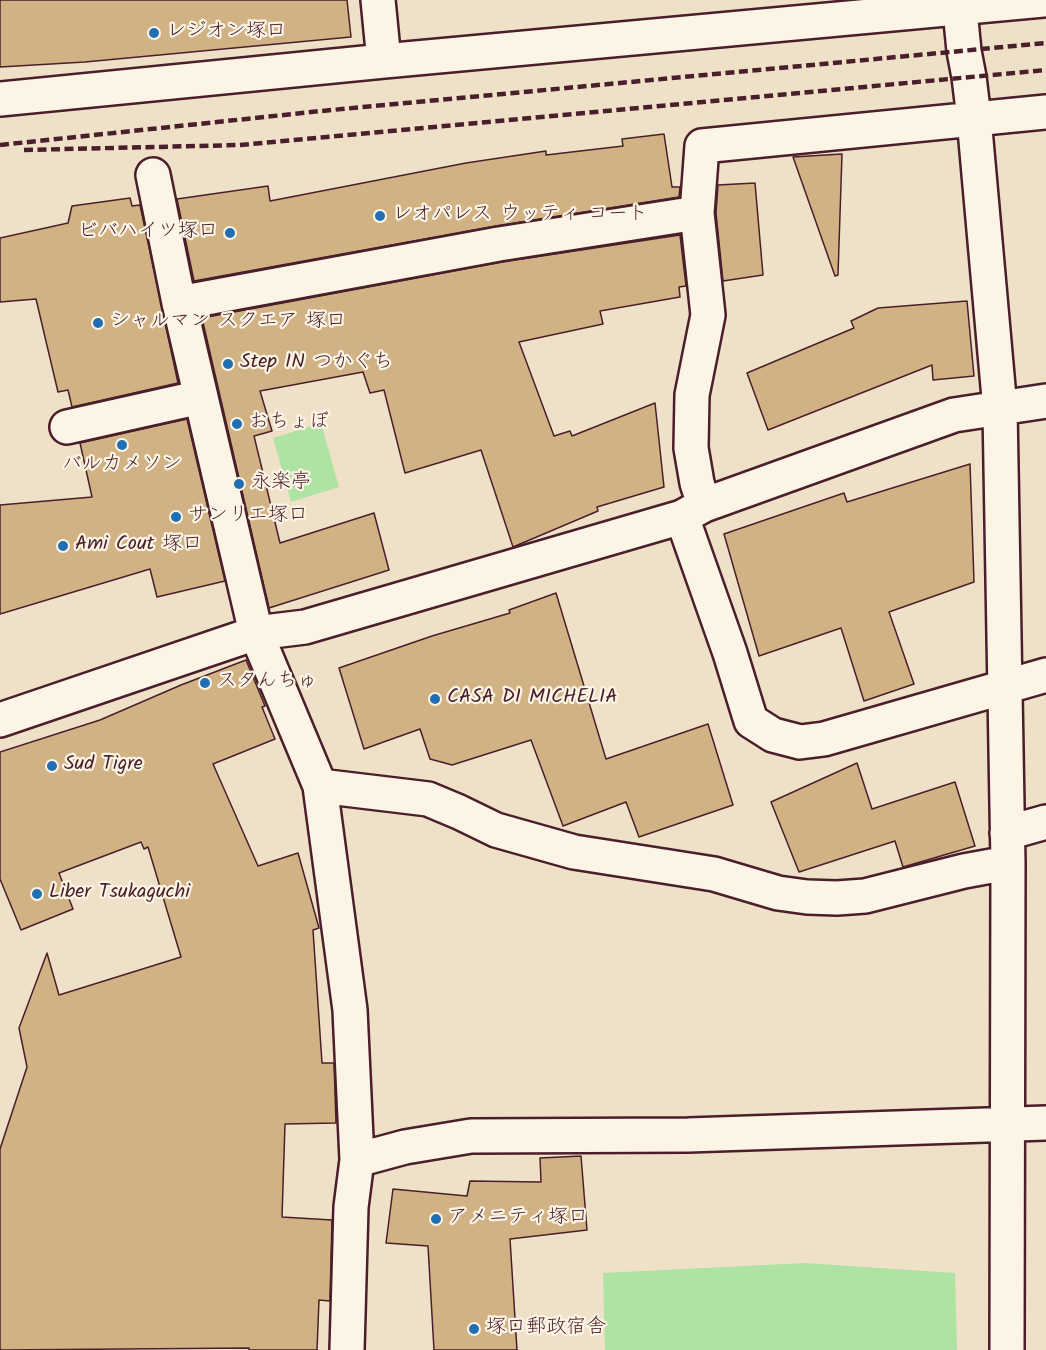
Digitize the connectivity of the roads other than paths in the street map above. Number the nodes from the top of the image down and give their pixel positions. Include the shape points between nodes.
1 (378, 0) edge
2 (1043, 0) edge
3 (959, 4) edge
4 (384, 61) junction
5 (0, 99) edge
6 (1046, 112) edge
7 (974, 118) junction
8 (153, 175) dead end
9 (697, 213) junction
10 (179, 303) junction
11 (201, 397) junction
12 (1046, 401) edge
13 (1000, 409) junction
14 (67, 427) dead end
15 (693, 511) junction
16 (256, 633) junction
17 (1046, 675) edge
18 (1004, 686) junction
19 (0, 720) edge
20 (320, 786) junction
21 (1046, 822) edge
22 (1008, 848) junction
23 (1046, 1123) edge
24 (1006, 1125) junction
25 (357, 1160) junction
26 (347, 1350) edge
27 (1007, 1350) edge

1 - 4 street
2 - 3 street
3 - 4 street
3 - 7 street
4 - 5 street
6 - 7 street
7 - 9 street via 702,146
7 - 13 street
8 - 10 street
9 - 10 street via 499,244
9 - 15 street via 708,315 692,395 691,448 697,483
10 - 11 street
11 - 14 street
11 - 16 street
12 - 13 street
13 - 15 street via 954,415
13 - 18 street
15 - 16 street via 305,627
15 - 18 street via 751,721 773,735 800,742 824,740
16 - 19 street
16 - 20 street
17 - 18 street
18 - 22 street
20 - 22 street via 428,799 496,830 574,852 714,874 778,893 807,897 865,896 964,871
20 - 25 street via 350,1010
21 - 22 street
22 - 24 street
23 - 24 street
24 - 25 street via 688,1135 471,1136
24 - 27 street
25 - 26 street via 351,1207

